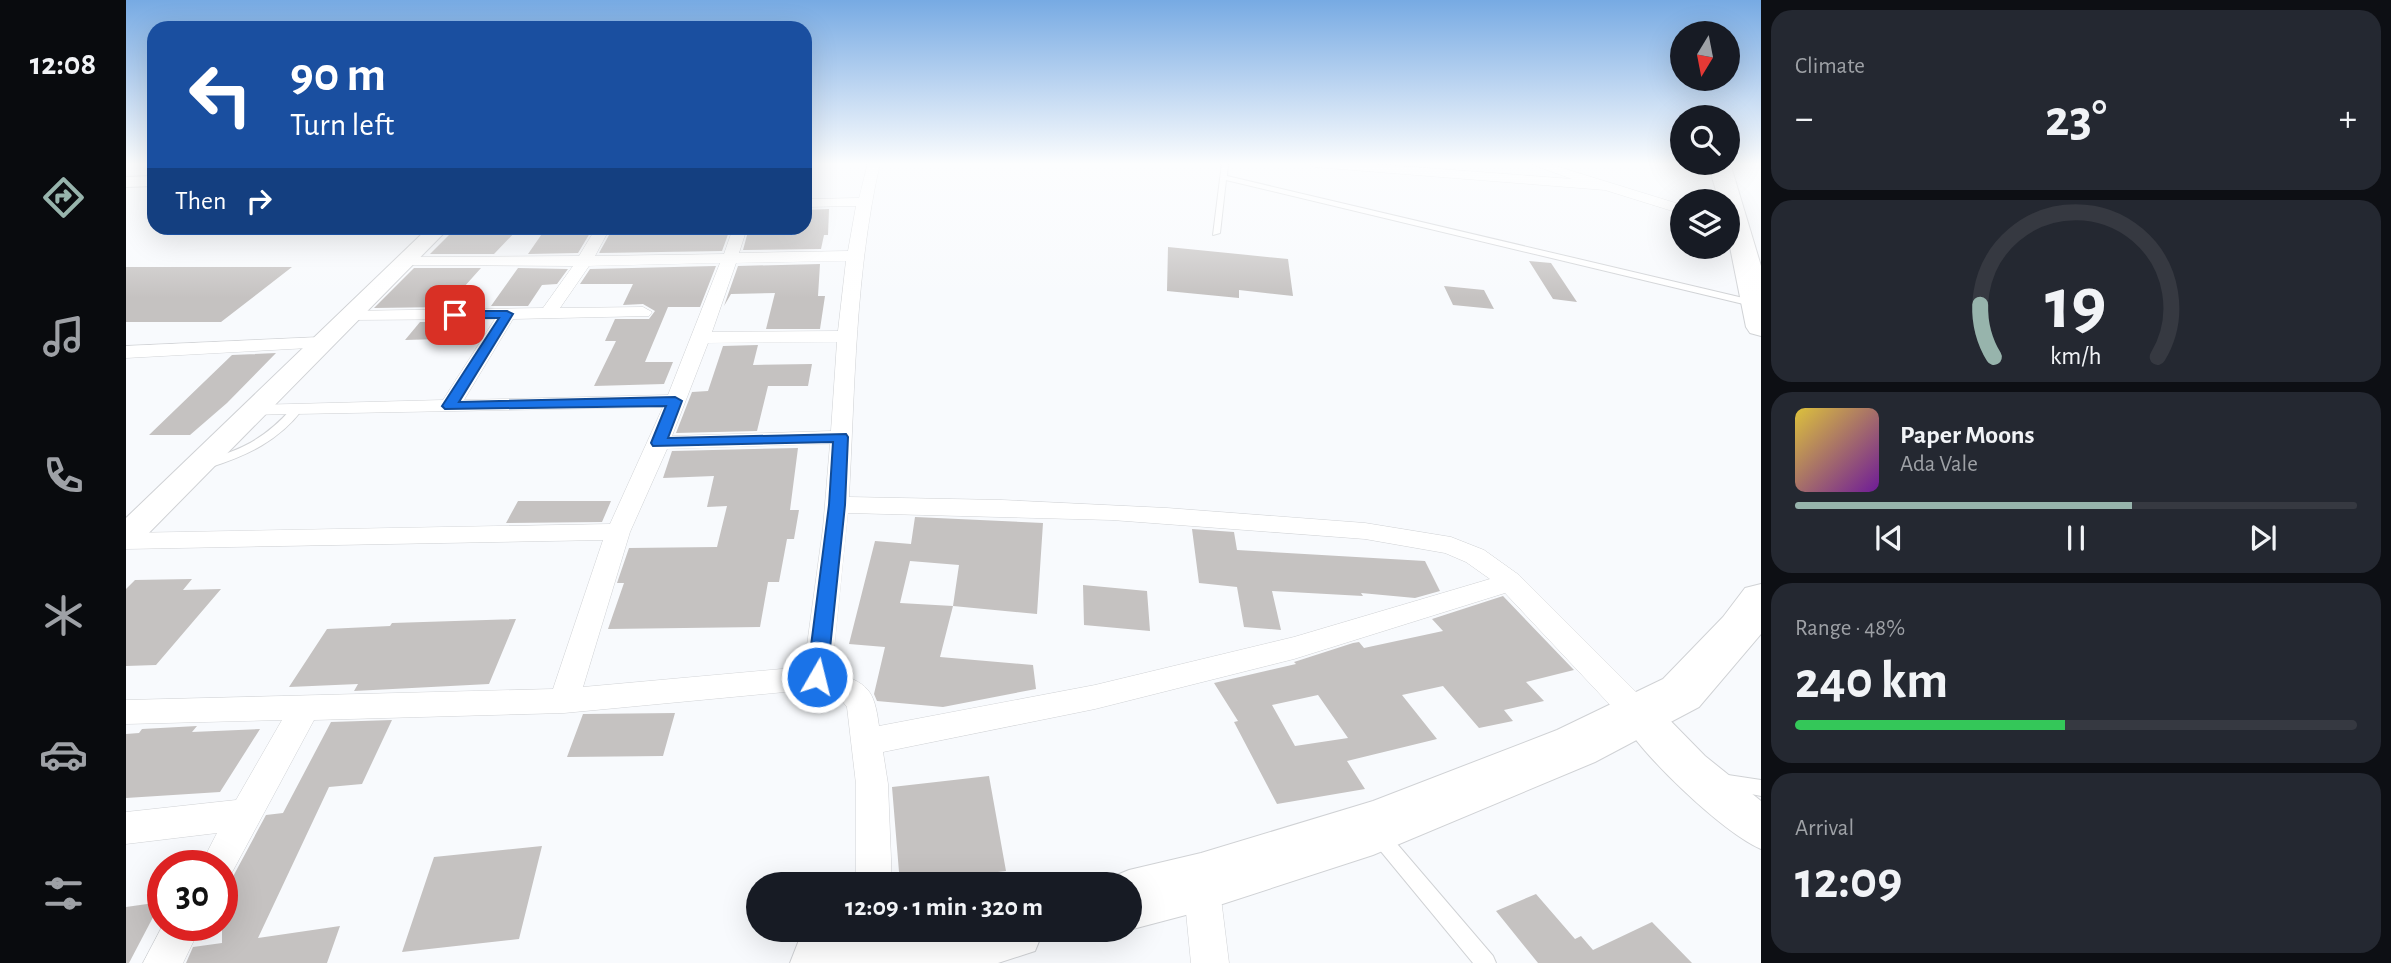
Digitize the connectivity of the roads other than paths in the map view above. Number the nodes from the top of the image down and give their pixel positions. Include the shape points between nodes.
1 (862, 208) edge
2 (1220, 208) edge
3 (1344, 208) edge
4 (1216, 233) dead end
5 (432, 235) edge
6 (599, 235) edge
7 (738, 235) edge
8 (1740, 251) edge
9 (855, 256) junction
10 (730, 258) junction
11 (407, 260) junction
12 (584, 261) junction
13 (643, 312) dead end
14 (507, 314) junction
15 (547, 314) junction
16 (349, 315) junction
17 (1758, 315) edge
18 (847, 336) junction
19 (700, 338) junction
20 (321, 343) junction
21 (126, 352) edge
22 (675, 401) junction
23 (450, 406) junction
24 (296, 410) junction
25 (253, 411) junction
26 (841, 437) junction
27 (659, 443) junction
28 (197, 467) junction
29 (837, 505) junction
30 (618, 532) junction
31 (126, 539) edge
32 (1510, 582) junction
33 (1750, 614) edge
34 (817, 677) junction
35 (564, 701) junction
36 (306, 708) junction
37 (126, 712) edge
38 (1639, 715) junction
39 (868, 742) junction
40 (1703, 780) junction
41 (1761, 788) edge
42 (246, 814) junction
43 (126, 828) edge
44 (1373, 828) junction
45 (1761, 828) edge
46 (225, 850) edge
47 (873, 872) edge
48 (1201, 882) junction
49 (1142, 897) edge
50 (174, 941) edge
51 (912, 942) edge
52 (857, 949) edge
53 (162, 963) edge
54 (1210, 963) edge
55 (1486, 963) edge

1 - 9 street
2 - 4 lane
3 - 17 lane
5 - 11 street
6 - 12 street
7 - 10 street
8 - 17 highway
9 - 10 street
9 - 18 street
10 - 12 street
10 - 19 street
11 - 12 street
11 - 16 street
12 - 15 street
13 - 15 street
14 - 15 street
14 - 16 street
14 - 23 street
16 - 20 street
18 - 19 street
18 - 26 street
19 - 22 street
20 - 21 street
20 - 25 street
22 - 23 street
22 - 27 street
23 - 24 street
24 - 25 street
24 - 28 lane via 263,444
25 - 28 street
26 - 27 street
26 - 29 street
27 - 30 street
28 - 31 street
29 - 32 street via 976,506 1199,517 1410,536 1454,547 1487,562
29 - 34 street
30 - 31 street
30 - 35 street
32 - 38 street
32 - 39 street via 1294,648 1095,697
33 - 38 highway via 1681,693
34 - 35 street
34 - 39 street via 849,689 861,704
35 - 36 street
36 - 37 street
36 - 42 street
38 - 40 street
38 - 44 highway via 1551,757
39 - 47 street
40 - 41 lane
40 - 45 street
42 - 43 street
42 - 46 street
44 - 48 highway
44 - 55 lane
48 - 49 highway
48 - 54 street
50 - 53 street
51 - 52 highway

